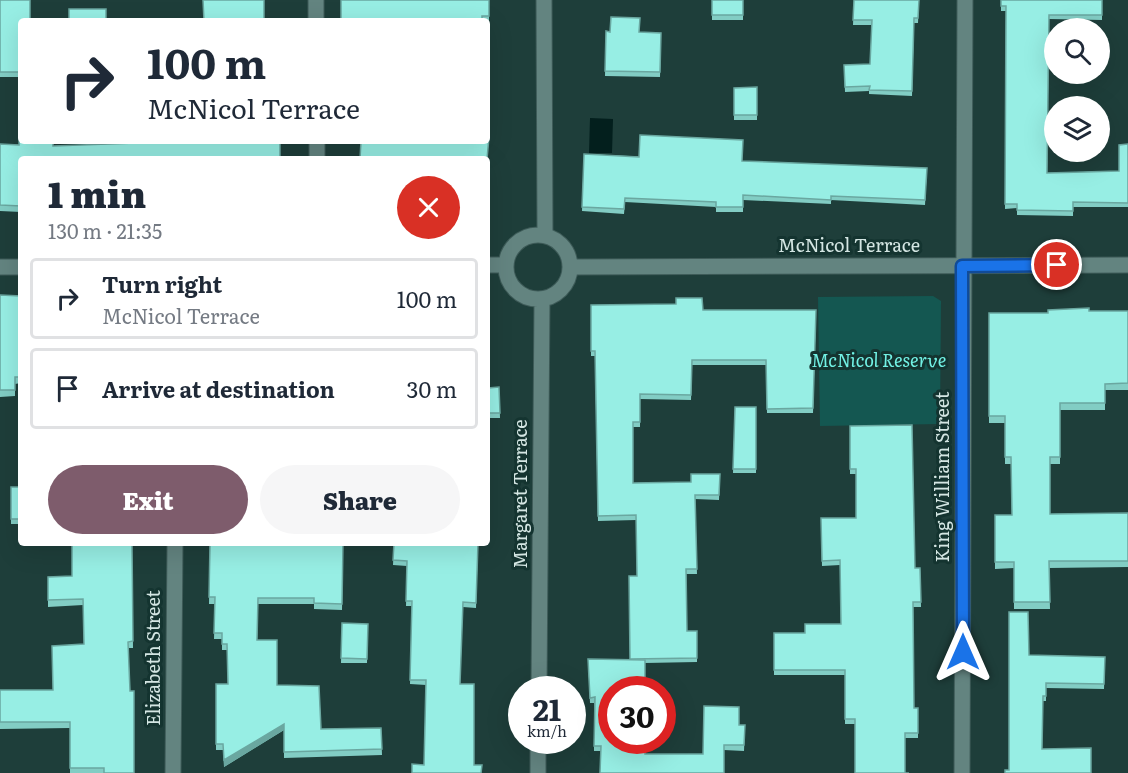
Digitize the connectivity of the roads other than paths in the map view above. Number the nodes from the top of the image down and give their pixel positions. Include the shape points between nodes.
1 (316, 0) edge
2 (544, 0) edge
3 (965, 0) edge
4 (316, 18) edge
5 (545, 235) junction
6 (490, 265) edge
7 (506, 265) junction
8 (1128, 265) edge
9 (962, 266) junction
10 (0, 267) edge
11 (18, 267) edge
12 (570, 267) junction
13 (542, 299) junction
14 (175, 546) edge
15 (538, 676) edge
16 (538, 754) edge
17 (173, 773) edge
18 (538, 773) edge
19 (962, 773) edge

1 - 4 street
2 - 5 street
3 - 9 street, King William Street
5 - 7 street via 523,238 509,254
5 - 12 street via 567,251
6 - 7 street
7 - 13 street via 513,286 521,294
8 - 9 street, McNicol Terrace
9 - 12 street, McNicol Terrace
9 - 19 street, King William Street
10 - 11 street
12 - 13 street via 562,289
13 - 15 street, Margaret Terrace
14 - 17 street, Elizabeth Street
16 - 18 street

